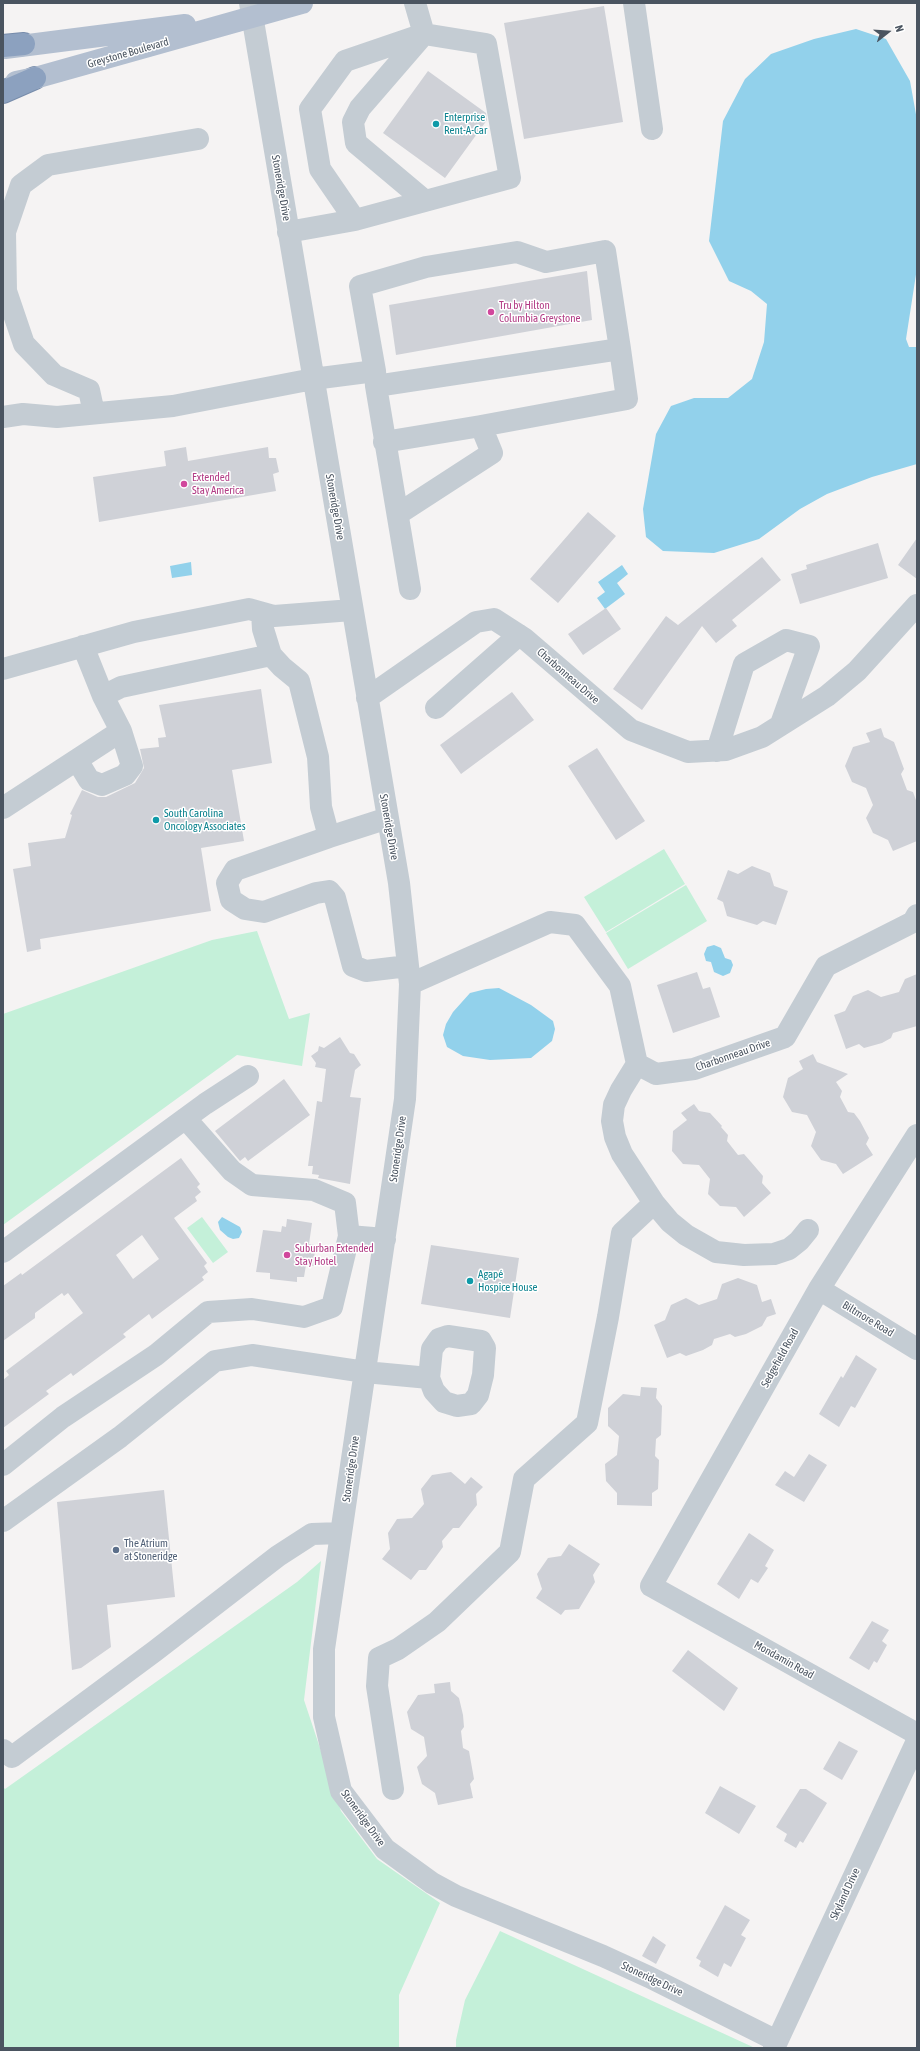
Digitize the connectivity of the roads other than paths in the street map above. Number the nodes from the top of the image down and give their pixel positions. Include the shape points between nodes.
1 (302, 3) edge
2 (415, 3) edge
3 (634, 3) edge
4 (251, 10) edge
5 (424, 34) junction
6 (24, 44) joint
7 (3, 47) edge
8 (36, 78) junction
9 (3, 85) edge
10 (3, 92) edge
11 (652, 130) dead end
12 (198, 139) dead end
13 (425, 201) junction
14 (355, 220) junction
15 (288, 232) junction
16 (620, 349) junction
17 (375, 378) junction
18 (313, 379) junction
19 (94, 414) junction
20 (3, 417) edge
21 (481, 426) junction
22 (384, 442) junction
23 (398, 514) junction
24 (410, 589) dead end
25 (917, 605) edge
26 (352, 610) junction
27 (262, 613) junction
28 (519, 636) junction
29 (83, 646) junction
30 (271, 655) junction
31 (3, 669) edge
32 (104, 696) junction
33 (367, 698) junction
34 (436, 708) dead end
35 (781, 724) junction
36 (121, 731) junction
37 (717, 751) junction
38 (77, 760) junction
39 (3, 808) edge
40 (388, 818) junction
41 (329, 837) junction
42 (917, 915) edge
43 (409, 975) junction
44 (637, 1064) junction
45 (248, 1076) dead end
46 (186, 1119) junction
47 (917, 1135) edge
48 (654, 1203) junction
49 (808, 1230) dead end
50 (349, 1236) junction
51 (385, 1239) junction
52 (3, 1252) edge
53 (819, 1289) junction
54 (917, 1349) edge
55 (365, 1372) junction
56 (429, 1378) dead end
57 (3, 1464) edge
58 (3, 1521) edge
59 (341, 1533) junction
60 (651, 1586) joint
61 (917, 1734) edge
62 (917, 1741) edge
63 (3, 1750) edge
64 (393, 1790) dead end
65 (775, 2045) edge

1 - 4 main road, Greystone Boulevard
2 - 5 street
3 - 11 street
4 - 6 main road, Greystone Boulevard
4 - 8 main road, Greystone Boulevard
4 - 15 street, Stoneridge Drive
5 - 13 street via 360,108 353,122 356,143
5 - 13 street via 486,44 510,178
5 - 14 street via 345,61 310,109 320,169
6 - 7 highway
8 - 9 main road, Greystone Boulevard
8 - 10 highway
12 - 19 street via 48,165 20,185 5,232 6,291 24,344 54,375 89,390
13 - 14 street
14 - 15 street
15 - 18 street, Stoneridge Drive
16 - 17 street
16 - 17 street via 605,251 546,262 516,252 426,267 360,286
16 - 21 street via 627,399
17 - 18 street
17 - 22 street
18 - 19 street via 173,406
18 - 26 street, Stoneridge Drive
19 - 20 street via 57,417 23,414
21 - 22 street
21 - 23 street via 492,453
22 - 23 street
23 - 24 street
25 - 35 street, Charbonneau Drive via 857,671 827,696
26 - 27 street via 274,616
26 - 33 street, Stoneridge Drive
27 - 29 street via 249,609 134,632
27 - 30 street via 263,629
28 - 33 street, Charbonneau Drive via 494,619 476,622
28 - 34 street
28 - 37 street, Charbonneau Drive via 631,730 688,752
29 - 31 street
29 - 32 street
30 - 32 street via 121,687
30 - 41 street via 299,681 318,757 321,807
32 - 36 street
33 - 40 street, Stoneridge Drive
35 - 37 street, Charbonneau Drive via 762,737
35 - 37 street via 809,646 786,640 744,664
36 - 38 street
36 - 38 street via 132,766 125,775 102,785 89,780
38 - 39 street
40 - 41 street
40 - 43 street, Stoneridge Drive via 399,883
41 - 43 street via 235,870 227,883 231,900 245,909 264,912 316,893 329,891 335,898 353,966
42 - 44 street, Charbonneau Drive via 913,922 826,966 785,1037 694,1069 656,1074
43 - 44 street via 550,922 575,925 620,986
43 - 51 street, Stoneridge Drive via 405,1098
44 - 48 street via 614,1105 612,1121 615,1138 622,1154
45 - 46 street
46 - 50 street via 232,1172 252,1185 314,1190 345,1203
46 - 52 street
47 - 53 street, Sedgefield Road
48 - 49 street via 670,1222 686,1235 716,1252 744,1255 774,1254 788,1249
48 - 64 street via 622,1233 587,1423 524,1479 510,1552 437,1622 379,1658 377,1686
50 - 51 street
50 - 57 street via 332,1307 304,1317 252,1309 208,1312 156,1355 63,1417
51 - 55 street, Stoneridge Drive
53 - 54 street, Biltmore Road
53 - 60 street, Sedgefield Road
55 - 56 street
55 - 58 street via 252,1355 214,1361 120,1437
55 - 59 street, Stoneridge Drive
59 - 63 street via 312,1534 278,1556 12,1757
59 - 65 street, Stoneridge Drive via 324,1650 324,1717 341,1790 385,1849 432,1883 456,1896 603,1956
60 - 61 street, Mondamin Road
62 - 65 street, Skyland Drive

